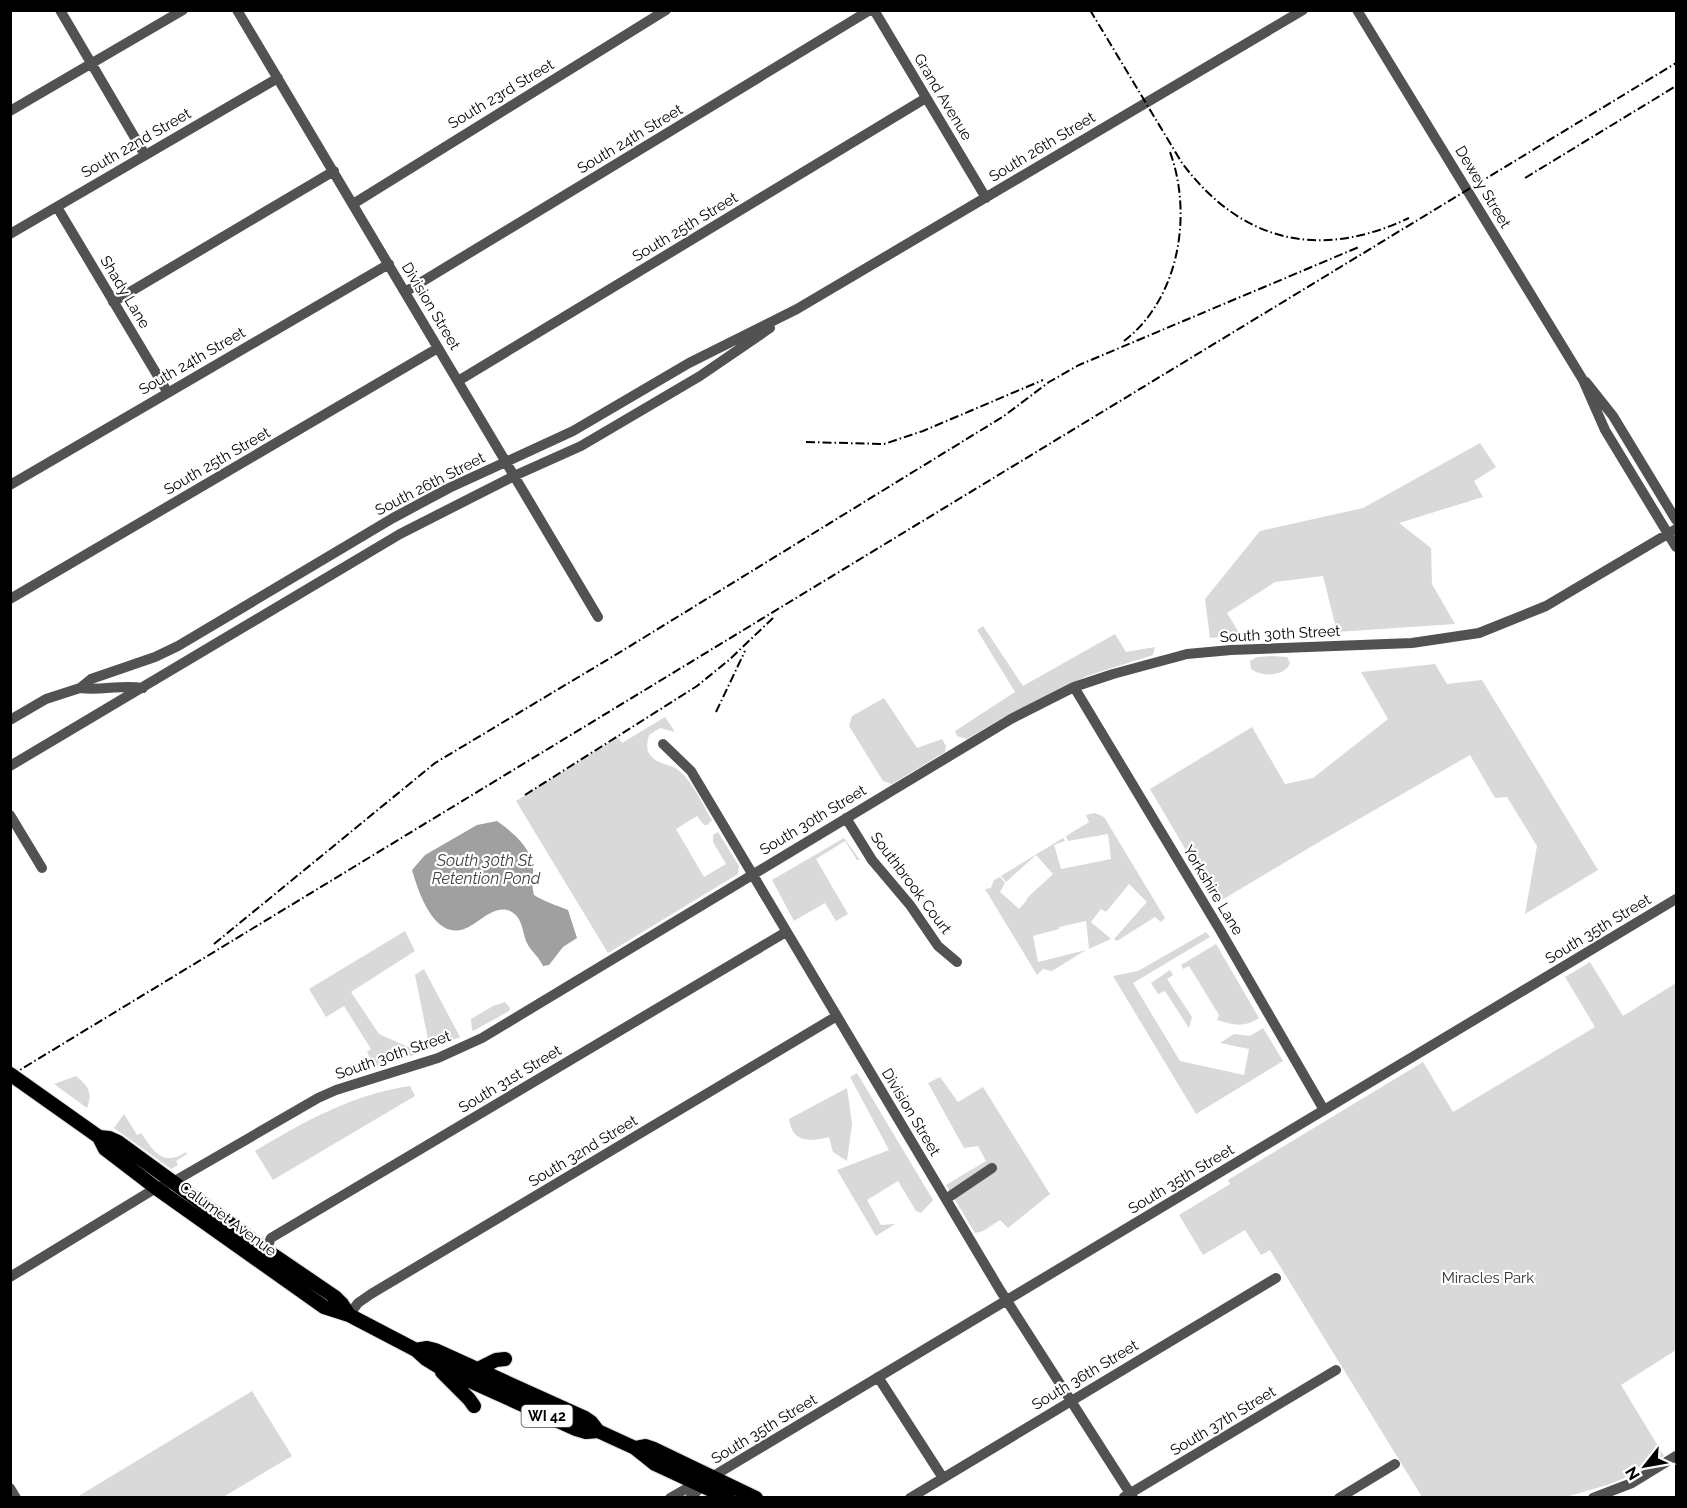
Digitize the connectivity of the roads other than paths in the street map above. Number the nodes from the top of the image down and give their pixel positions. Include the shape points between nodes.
1 (60, 10) edge
2 (183, 10) edge
3 (237, 10) edge
4 (666, 10) edge
5 (872, 10) edge
6 (1303, 10) edge
7 (1357, 10) edge
8 (92, 64) junction
9 (278, 78) junction
10 (926, 98) junction
11 (10, 111) edge
12 (145, 155) junction
13 (334, 171) junction
14 (986, 198) junction
15 (353, 204) junction
16 (57, 207) junction
17 (10, 234) edge
18 (389, 264) junction
19 (405, 292) junction
20 (113, 302) junction
21 (797, 309) junction
22 (438, 348) junction
23 (1583, 380) junction
24 (458, 381) junction
25 (168, 393) junction
26 (506, 462) junction
27 (514, 476) junction
28 (10, 485) edge
29 (1677, 519) edge
30 (1672, 532) edge
31 (1677, 547) edge
32 (10, 599) edge
33 (597, 617) dead end
34 (1074, 687) junction
35 (80, 688) junction
36 (143, 688) junction
37 (10, 720) edge
38 (663, 744) dead end
39 (10, 766) edge
40 (10, 815) edge
41 (846, 818) junction
42 (42, 868) dead end
43 (752, 875) junction
44 (1677, 899) edge
45 (786, 932) junction
46 (957, 962) dead end
47 (837, 1016) junction
48 (10, 1074) edge
49 (1324, 1110) junction
50 (99, 1137) junction
51 (992, 1167) dead end
52 (173, 1182) junction
53 (156, 1188) junction
54 (946, 1199) junction
55 (263, 1256) junction
56 (10, 1277) edge
57 (1276, 1278) dead end
58 (1006, 1300) junction
59 (349, 1315) junction
60 (416, 1350) junction
61 (505, 1359) dead end
62 (439, 1367) junction
63 (478, 1369) junction
64 (1336, 1370) dead end
65 (879, 1377) junction
66 (497, 1385) junction
67 (1071, 1401) junction
68 (474, 1406) dead end
69 (635, 1448) junction
70 (1676, 1457) edge
71 (1395, 1464) dead end
72 (713, 1477) junction
73 (943, 1478) junction
74 (700, 1484) junction
75 (10, 1488) edge
76 (1129, 1496) edge
77 (16, 1497) edge
78 (670, 1497) edge
79 (690, 1497) edge
80 (728, 1497) edge
81 (756, 1497) edge
82 (910, 1497) edge
83 (1339, 1497) edge
84 (1593, 1497) edge

1 - 8 street
2 - 8 street
3 - 9 street, Division Street
4 - 15 street, South 23rd Street
5 - 10 street, Grand Avenue
5 - 19 street, South 24th Street
6 - 14 street, South 26th Street
7 - 23 street, Dewey Street
8 - 11 street
8 - 12 street
9 - 12 street, South 22nd Street
9 - 13 street, Division Street
10 - 14 street, Grand Avenue
10 - 24 street, South 25th Street
12 - 16 street, South 22nd Street
13 - 15 street, Division Street
13 - 20 street
14 - 21 street, South 26th Street
15 - 18 street, Division Street
16 - 17 street, South 22nd Street
16 - 20 street, Shady Lane
18 - 19 street, Division Street
18 - 25 street, South 24th Street
19 - 22 street, Division Street
20 - 25 street, Shady Lane
21 - 26 street, South 26th Street via 689,363 573,431
21 - 27 street, South 26th Street via 690,382 581,446
22 - 24 street, Division Street
22 - 32 street, South 25th Street
23 - 29 street, Dewey Street via 1613,416
23 - 30 street, Dewey Street via 1605,430
24 - 26 street, Division Street
25 - 28 street, South 24th Street
26 - 27 street, Division Street
26 - 35 street, South 26th Street via 393,518 178,646 91,679
27 - 33 street, Division Street
27 - 36 street, South 26th Street via 400,534
30 - 31 street, Dewey Street
30 - 34 street, South 30th Street via 1546,606 1479,633 1412,643 1187,654
34 - 41 street, South 30th Street via 1011,719
34 - 49 street, Yorkshire Lane
35 - 36 street, South 26th Street
35 - 37 street, South 26th Street via 46,699
36 - 39 street, South 26th Street
38 - 43 street, Division Street via 691,771
40 - 42 street
41 - 43 street, South 30th Street
41 - 46 street, Southbrook Court via 872,860 938,946
43 - 45 street, Division Street
43 - 52 street, South 30th Street via 482,1038 438,1058 318,1098
44 - 49 street, South 35th Street
45 - 47 street, Division Street
45 - 55 street, South 31st Street via 271,1238
47 - 54 street, Division Street
47 - 59 street, South 32nd Street via 371,1293
48 - 50 main road, Calumet Avenue / WI 42
49 - 58 street, South 35th Street
50 - 52 main road, Calumet Avenue / WI 42 via 115,1140
50 - 53 main road, Calumet Avenue / WI 42 via 105,1149
51 - 54 street
52 - 53 street, South 30th Street
52 - 55 main road, Calumet Avenue / WI 42
53 - 55 main road, Calumet Avenue / WI 42
53 - 56 street, South 30th Street
54 - 58 street, Division Street
55 - 59 main road, Calumet Avenue / WI 42 via 335,1297
57 - 67 street, South 36th Street
58 - 65 street, South 35th Street
58 - 67 street, Division Street
59 - 60 main road, Calumet Avenue / WI 42
60 - 62 main road, Calumet Avenue / WI 42
60 - 63 main road, Calumet Avenue / WI 42 via 432,1349
61 - 63 main road
62 - 66 main road, Calumet Avenue / WI 42
62 - 68 main road
63 - 66 main road, Calumet Avenue / WI 42
64 - 76 street, South 37th Street
65 - 72 street, South 35th Street
65 - 73 street
66 - 69 main road, Calumet Avenue / WI 42 via 580,1431 598,1431
67 - 73 street, South 36th Street
67 - 76 street, Division Street
69 - 72 main road, Calumet Avenue / WI 42 via 650,1448
69 - 74 main road, Calumet Avenue / WI 42 via 652,1462
70 - 84 street via 1632,1482
71 - 83 street
72 - 74 street, South 35th Street
72 - 81 main road, Calumet Avenue / WI 42
73 - 82 street, South 36th Street
74 - 78 street, South 35th Street
74 - 79 street, South 35th Street
74 - 80 main road, Calumet Avenue / WI 42
75 - 77 street

